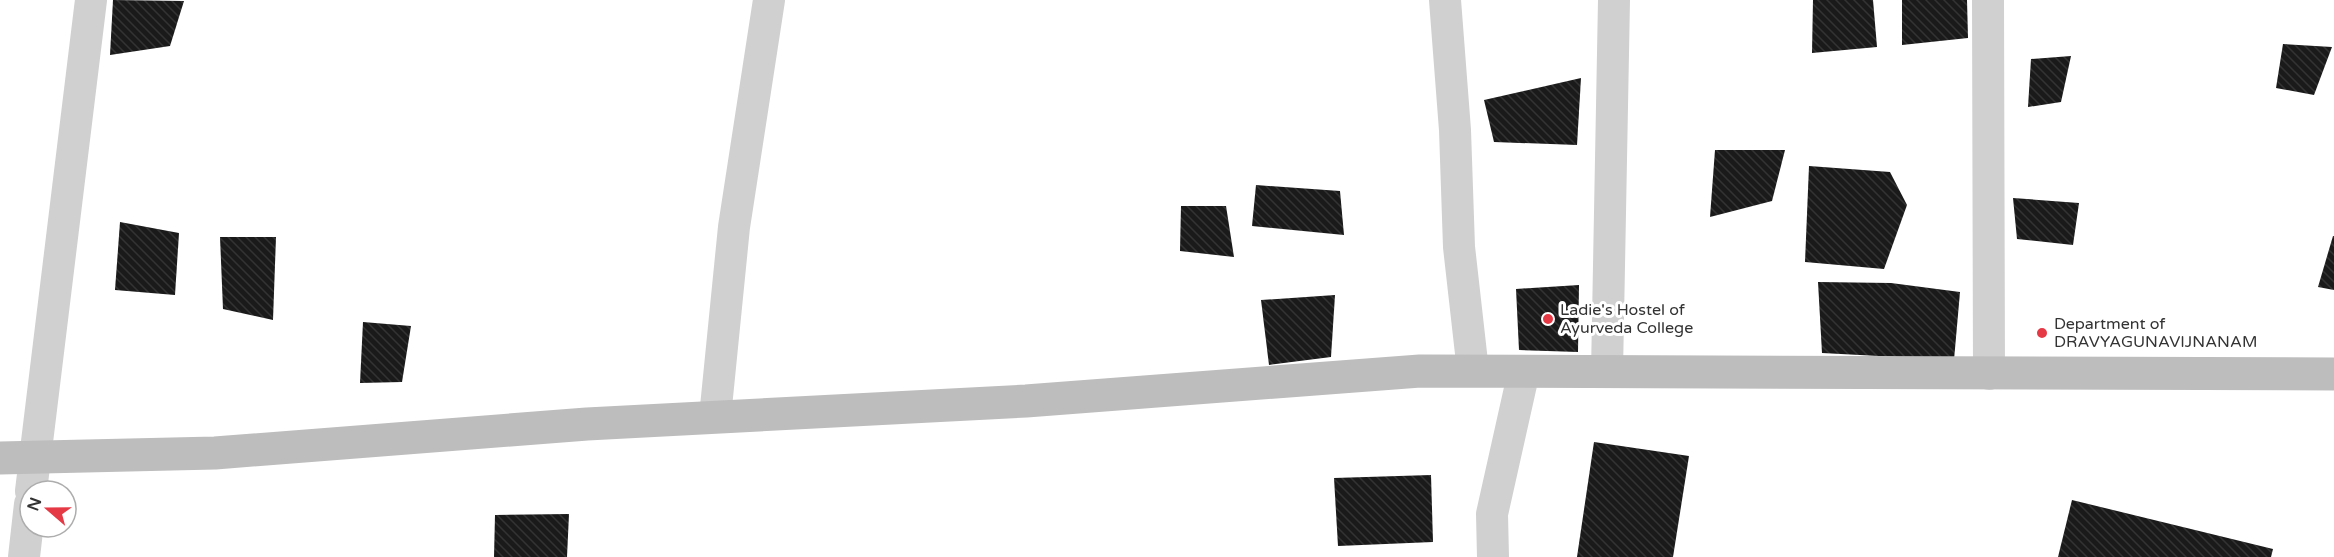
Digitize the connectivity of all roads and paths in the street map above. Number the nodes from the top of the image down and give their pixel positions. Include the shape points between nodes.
1 (91, 0) edge
2 (769, 0) edge
3 (1445, 0) edge
4 (1614, 0) edge
5 (1988, 0) edge
6 (1473, 371) junction
7 (1524, 371) junction
8 (1607, 372) junction
9 (1989, 374) junction
10 (2334, 374) edge
11 (715, 417) junction
12 (35, 457) junction
13 (0, 458) edge
14 (33, 479) edge
15 (26, 539) edge
16 (24, 557) edge
17 (1493, 557) edge

1 - 12 street
2 - 11 street via 734,227
3 - 6 street via 1459,247
4 - 8 street
5 - 9 street
6 - 7 main road
6 - 11 main road via 1420,371 1026,401
7 - 8 main road
7 - 17 street via 1492,514
8 - 9 main road
9 - 10 main road
11 - 12 main road via 215,453
12 - 13 main road
12 - 14 street
15 - 16 street

